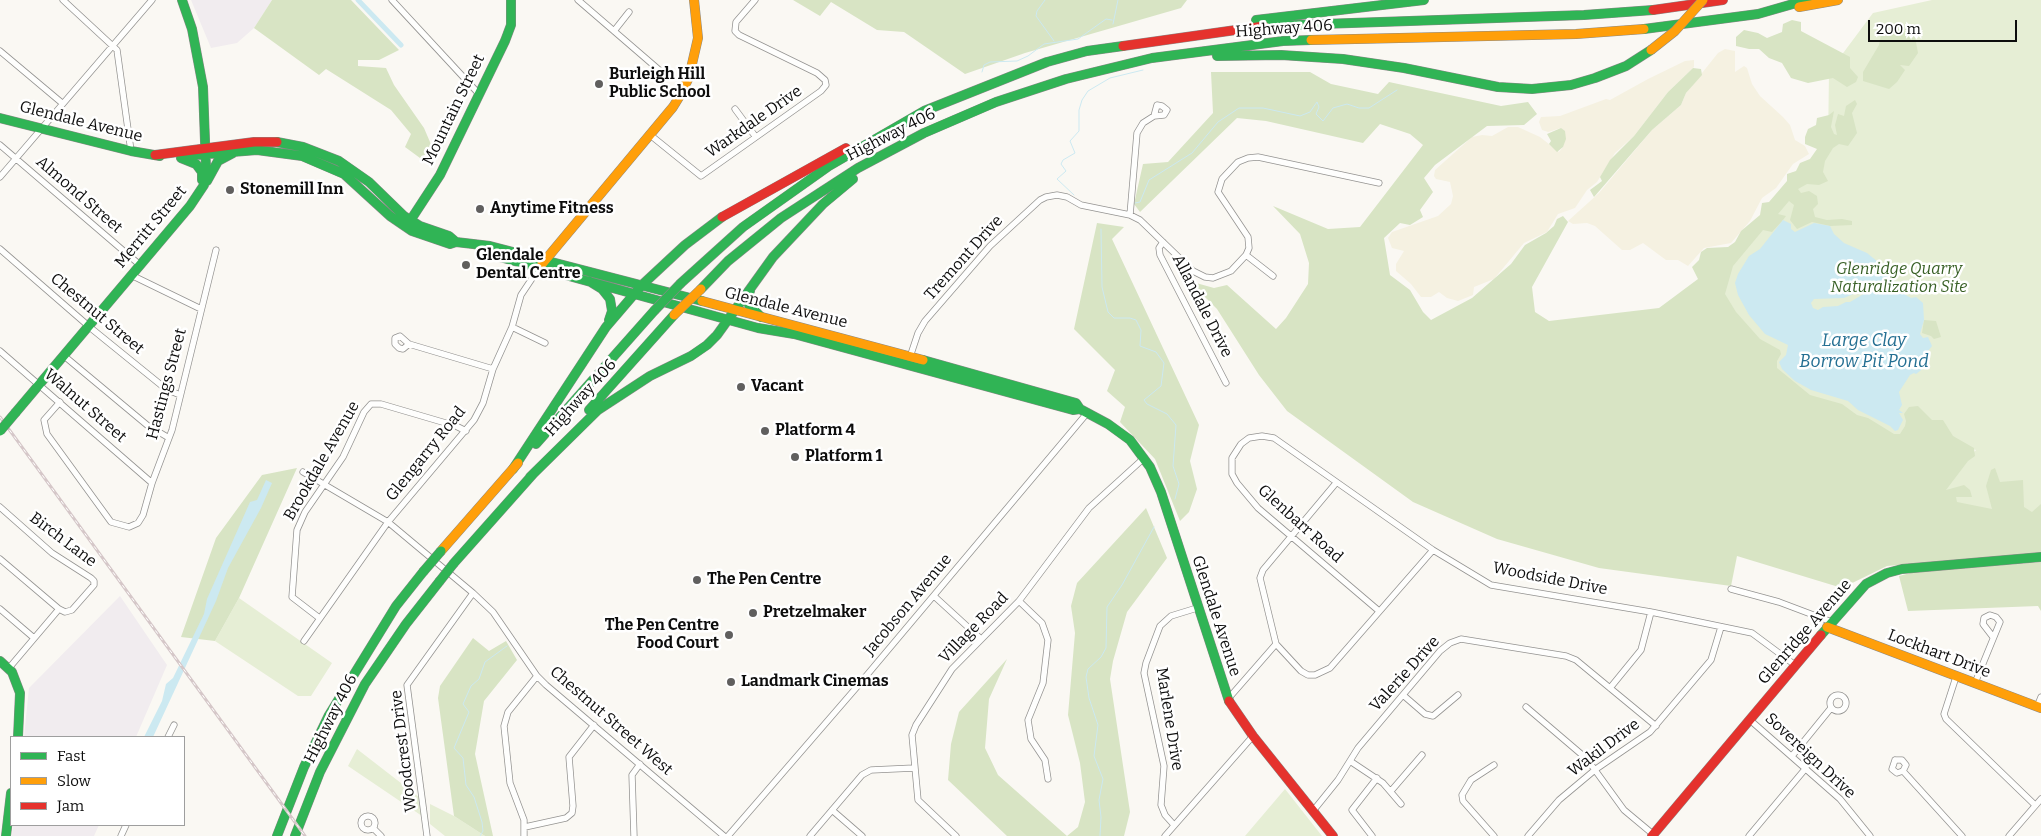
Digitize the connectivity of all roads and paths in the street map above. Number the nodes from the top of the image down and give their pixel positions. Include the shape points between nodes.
1 (62, 0) edge
2 (152, 0) edge
3 (182, 0) edge
4 (392, 0) edge
5 (511, 0) edge
6 (578, 0) edge
7 (694, 0) edge
8 (755, 0) edge
9 (1424, 0) edge
10 (1703, 0) edge
11 (1722, 0) edge
12 (1807, 0) edge
13 (1838, 0) edge
14 (628, 12) dead end
15 (1758, 14) junction
16 (614, 31) junction
17 (114, 45) junction
18 (0, 50) edge
19 (1087, 52) junction
20 (1119, 67) junction
21 (665, 75) dead end
22 (480, 94) junction
23 (62, 103) junction
24 (735, 109) dead end
25 (924, 111) junction
26 (1154, 116) dead end
27 (0, 118) edge
28 (42, 129) junction
29 (924, 133) junction
30 (650, 134) junction
31 (755, 136) junction
32 (0, 145) edge
33 (206, 150) junction
34 (131, 151) junction
35 (240, 151) junction
36 (155, 154) junction
37 (174, 157) junction
38 (16, 159) junction
39 (0, 177) edge
40 (1379, 183) dead end
41 (204, 185) junction
42 (1130, 215) junction
43 (408, 223) junction
44 (1163, 242) junction
45 (0, 249) edge
46 (216, 250) dead end
47 (1246, 255) junction
48 (542, 264) junction
49 (140, 265) junction
50 (131, 275) junction
51 (1273, 276) dead end
52 (589, 281) junction
53 (642, 285) junction
54 (751, 287) junction
55 (636, 294) junction
56 (201, 309) junction
57 (734, 310) junction
58 (761, 317) junction
59 (728, 319) junction
60 (88, 326) junction
61 (512, 327) junction
62 (597, 340) junction
63 (409, 344) dead end
64 (545, 344) dead end
65 (0, 351) edge
66 (63, 355) junction
67 (908, 361) junction
68 (493, 369) junction
69 (1226, 383) dead end
70 (39, 384) junction
71 (180, 395) junction
72 (60, 402) junction
73 (1084, 410) junction
74 (0, 431) edge
75 (466, 431) junction
76 (169, 438) junction
77 (1241, 444) joint
78 (1143, 458) junction
79 (513, 469) junction
80 (303, 472) dead end
81 (530, 478) junction
82 (152, 482) junction
83 (324, 484) junction
84 (1336, 484) junction
85 (0, 508) edge
86 (388, 522) junction
87 (1291, 537) junction
88 (1432, 550) junction
89 (2041, 557) edge
90 (0, 559) edge
91 (1730, 589) dead end
92 (472, 593) junction
93 (934, 596) junction
94 (1019, 601) junction
95 (1197, 608) junction
96 (0, 609) edge
97 (60, 610) junction
98 (1379, 611) junction
99 (1650, 612) junction
100 (318, 618) junction
101 (1830, 624) junction
102 (1721, 627) junction
103 (1993, 637) dead end
104 (34, 638) junction
105 (981, 639) junction
106 (304, 641) dead end
107 (1276, 644) junction
108 (0, 661) edge
109 (1795, 666) junction
110 (8, 668) junction
111 (537, 676) junction
112 (1956, 677) junction
113 (1975, 683) junction
114 (1610, 688) junction
115 (1458, 695) dead end
116 (1403, 696) junction
117 (2041, 697) edge
118 (1228, 699) junction
119 (1526, 707) dead end
120 (2039, 707) edge
121 (1831, 708) dead end
122 (1750, 720) junction
123 (174, 725) dead end
124 (594, 725) junction
125 (1656, 726) junction
126 (18, 736) edge
127 (168, 736) edge
128 (1252, 736) junction
129 (1422, 756) dead end
130 (1792, 756) junction
131 (1350, 762) junction
132 (640, 764) junction
133 (1494, 765) dead end
134 (914, 768) junction
135 (1596, 768) junction
136 (1806, 768) junction
137 (1903, 771) dead end
138 (1377, 778) junction
139 (1048, 779) dead end
140 (1391, 791) junction
141 (2041, 798) edge
142 (10, 802) edge
143 (1401, 804) dead end
144 (2035, 805) junction
145 (832, 810) junction
146 (1313, 811) junction
147 (1174, 825) junction
148 (525, 827) junction
149 (373, 828) dead end
150 (1751, 834) edge
151 (1653, 835) edge
152 (6, 836) edge
153 (277, 836) edge
154 (295, 836) edge
155 (381, 836) edge
156 (427, 836) edge
157 (524, 836) edge
158 (634, 836) edge
159 (724, 836) edge
160 (728, 836) edge
161 (810, 836) edge
162 (862, 836) edge
163 (956, 836) edge
164 (1165, 836) edge
165 (1333, 836) edge
166 (1372, 836) edge
167 (1494, 836) edge
168 (1528, 836) edge
169 (1759, 836) edge
170 (1870, 836) edge
171 (1962, 836) edge
172 (2009, 836) edge

1 - 17 street
2 - 17 street
3 - 33 main road, Merritt Street via 192,29 203,86
4 - 22 street
5 - 22 main road, Mountain Street via 511,25
6 - 16 street
7 - 30 main road via 698,38 689,77 673,107
8 - 31 street, Warkdale Drive via 734,28 739,35 817,73 826,85
9 - 19 main road via 1239,22
10 - 20 main road, bridge via 1681,26 1626,66 1596,78 1532,89 1498,87 1396,66 1308,56 1215,56
11 - 19 main road, Highway 406 via 1649,11 1584,16 1260,26
12 - 15 main road, Highway 406
13 - 15 main road
14 - 16 street
15 - 20 main road, Highway 406 via 1662,28 1576,34 1283,41 1152,58
16 - 21 street
17 - 23 street
17 - 34 street
18 - 23 street
19 - 25 main road, Highway 406 via 1047,62
20 - 29 main road, Highway 406 via 1066,79 996,102
22 - 43 main road, Mountain Street via 440,175
23 - 28 street
24 - 31 street
25 - 53 main road via 822,160 721,218 685,245
25 - 79 main road, Highway 406, bridge via 878,136 743,227 654,311
26 - 42 street via 1143,123 1137,133
27 - 28 main road, Glendale Avenue
28 - 34 main road, Glendale Avenue
28 - 38 street
29 - 54 main road via 855,177 822,204 773,257
29 - 81 main road, Highway 406, bridge via 858,168 782,218 728,261 674,315
30 - 31 street, Warkdale Drive via 701,176
30 - 48 main road
32 - 38 street, Almond Street
33 - 35 main road, Glendale Avenue
33 - 36 main road, Glendale Avenue
33 - 37 main road, Glendale Avenue
33 - 41 main road, Merritt Street
33 - 43 main road, Glendale Avenue via 269,142 317,151 358,173
34 - 36 main road, Glendale Avenue
35 - 41 main road via 218,162
35 - 43 main road, Glendale Avenue via 289,152 326,165 353,181 390,216
36 - 37 main road, Glendale Avenue
37 - 41 main road via 196,164 202,172
38 - 39 street
38 - 49 street, Almond Street
40 - 47 street via 1258,157 1238,162 1222,179 1218,192 1248,237
41 - 49 main road, Merritt Street
42 - 44 street, Tremont Drive
42 - 67 street, Tremont Drive via 1096,210 1057,195 1040,200 990,246 925,321
43 - 48 main road, Glendale Avenue via 421,235 450,244 481,246 490,254
44 - 47 street, Tremont Drive via 1193,271 1205,277 1222,276
44 - 69 street, Allandale Drive via 1159,248 1160,255
45 - 60 street, Chestnut Street
46 - 56 street, Hastings Street
47 - 51 street
48 - 52 main road, Glendale Avenue
48 - 53 main road, Glendale Avenue
48 - 61 street, Glengarry Road via 522,295
49 - 50 main road, Merritt Street
50 - 56 street
50 - 60 main road, Merritt Street
52 - 55 main road, Glendale Avenue
52 - 62 main road via 608,295 612,305 610,318
53 - 55 main road
53 - 57 main road, Glendale Avenue
54 - 57 main road
54 - 58 main road via 747,296 749,305
55 - 59 main road, Glendale Avenue
55 - 62 main road
56 - 71 street, Hastings Street
57 - 58 main road, Glendale Avenue
57 - 59 main road
58 - 67 main road, Glendale Avenue
59 - 67 main road, Glendale Avenue
59 - 81 main road via 707,345 650,376 598,410
60 - 66 main road, Merritt Street
60 - 71 street, Chestnut Street via 166,389
61 - 64 street
61 - 68 street, Glengarry Road
62 - 79 main road
63 - 68 street
65 - 70 street, Walnut Street
66 - 70 main road, Merritt Street
66 - 76 street via 147,425
67 - 73 main road, Glendale Avenue via 1073,410
68 - 75 street, Glengarry Road via 483,403
70 - 72 street, Walnut Street
70 - 74 main road, Merritt Street, bridge
71 - 76 street, Hastings Street
72 - 82 street, Walnut Street
72 - 82 street, Hastings Street via 44,420 47,434 111,522 129,527 138,524
73 - 78 main road, Glendale Avenue via 1130,440
73 - 93 street, Jacobson Avenue
75 - 83 street, Brookdale Avenue via 372,404 364,412 343,457
75 - 86 street, Glengarry Road
76 - 82 street, Hastings Street
77 - 84 street, Woodside Drive via 1249,438 1274,438
77 - 87 street, Glenbarr Road via 1232,458 1232,474 1258,508
78 - 94 street, Village Road via 1089,508
78 - 95 main road, Glendale Avenue via 1161,492
79 - 153 main road, Highway 406, bridge via 423,572 391,614 329,715
80 - 83 street, Chestnut Street West
81 - 154 main road, Highway 406, bridge via 454,563 406,624 365,684 320,772
83 - 86 street, Chestnut Street West
83 - 100 street, Brookdale Avenue via 297,530 292,597
84 - 87 street
84 - 88 street, Woodside Drive
85 - 97 street, Birch Lane via 52,553 94,581 72,610
86 - 92 street, Chestnut Street West
86 - 100 street, Glengarry Road
87 - 98 street, Glenbarr Road
87 - 107 street via 1260,578
88 - 98 street
88 - 99 street, Woodside Drive via 1491,585
89 - 101 main road, Glenridge Avenue via 1887,573 1866,584
90 - 97 street
91 - 101 street via 1779,602
92 - 111 street, Chestnut Street West via 493,612
92 - 156 street, Woodcrest Drive via 407,685
93 - 105 street
93 - 160 street, Jacobson Avenue
94 - 105 street, Village Road
94 - 139 street via 1042,624 1048,640 1043,683 1028,720 1032,739 1045,760
95 - 118 main road, Glendale Avenue
95 - 147 street, Marlene Drive via 1171,616 1160,626 1144,673 1164,766 1161,805 1165,816
96 - 104 street
97 - 104 street
98 - 107 street via 1330,668 1315,675 1301,671
99 - 102 street, Woodside Drive
99 - 114 street via 1641,650
100 - 106 street, Glengarry Road
101 - 109 main road, Glenridge Avenue
101 - 112 main road, Lockhart Drive
102 - 109 street, Woodside Drive via 1760,636
102 - 125 street, Wakil Drive via 1711,660
103 - 113 street
104 - 110 street
105 - 134 street, Village Road via 943,681 916,725 912,734
107 - 118 street
108 - 110 main road
109 - 122 main road, Glenridge Avenue
110 - 126 main road via 17,683 21,701
111 - 124 street, Chestnut Street West
111 - 148 street via 508,712 504,726 510,783
112 - 113 main road, Lockhart Drive
112 - 144 street via 1944,714 1946,720
113 - 120 main road, Lockhart Drive
114 - 116 street, Valerie Drive via 1576,660 1566,656 1460,639 1440,651
114 - 125 street, Valerie Drive
115 - 116 street via 1433,716 1425,714
116 - 131 street, Valerie Drive via 1358,748
117 - 120 street
118 - 128 main road, Glendale Avenue
119 - 135 street
121 - 130 street
122 - 130 street, Sovereign Drive
122 - 151 main road, Glenridge Avenue
123 - 127 street
124 - 132 street, Chestnut Street West
124 - 148 street via 569,757 572,813 566,818
125 - 135 street, Wakil Drive
128 - 146 main road, Glendale Avenue
128 - 147 street
129 - 140 street
130 - 136 street, Sovereign Drive
131 - 138 street
131 - 146 street, Valerie Drive
132 - 158 street via 632,775
132 - 159 street, Chestnut Street West
133 - 167 street via 1471,780 1462,794 1463,801
134 - 145 street via 871,770 862,775
134 - 163 street, Village Road via 918,800
135 - 151 street via 1624,810
135 - 168 street, Wakil Drive via 1559,800
136 - 150 street
136 - 170 street, Sovereign Drive via 1840,799
137 - 171 street
138 - 140 street
138 - 166 street via 1352,810
140 - 143 street
141 - 144 street
142 - 152 main road
144 - 172 street
145 - 161 street
145 - 162 street
146 - 165 main road, Glendale Avenue
147 - 164 street
148 - 157 street
149 - 155 street
150 - 169 street

